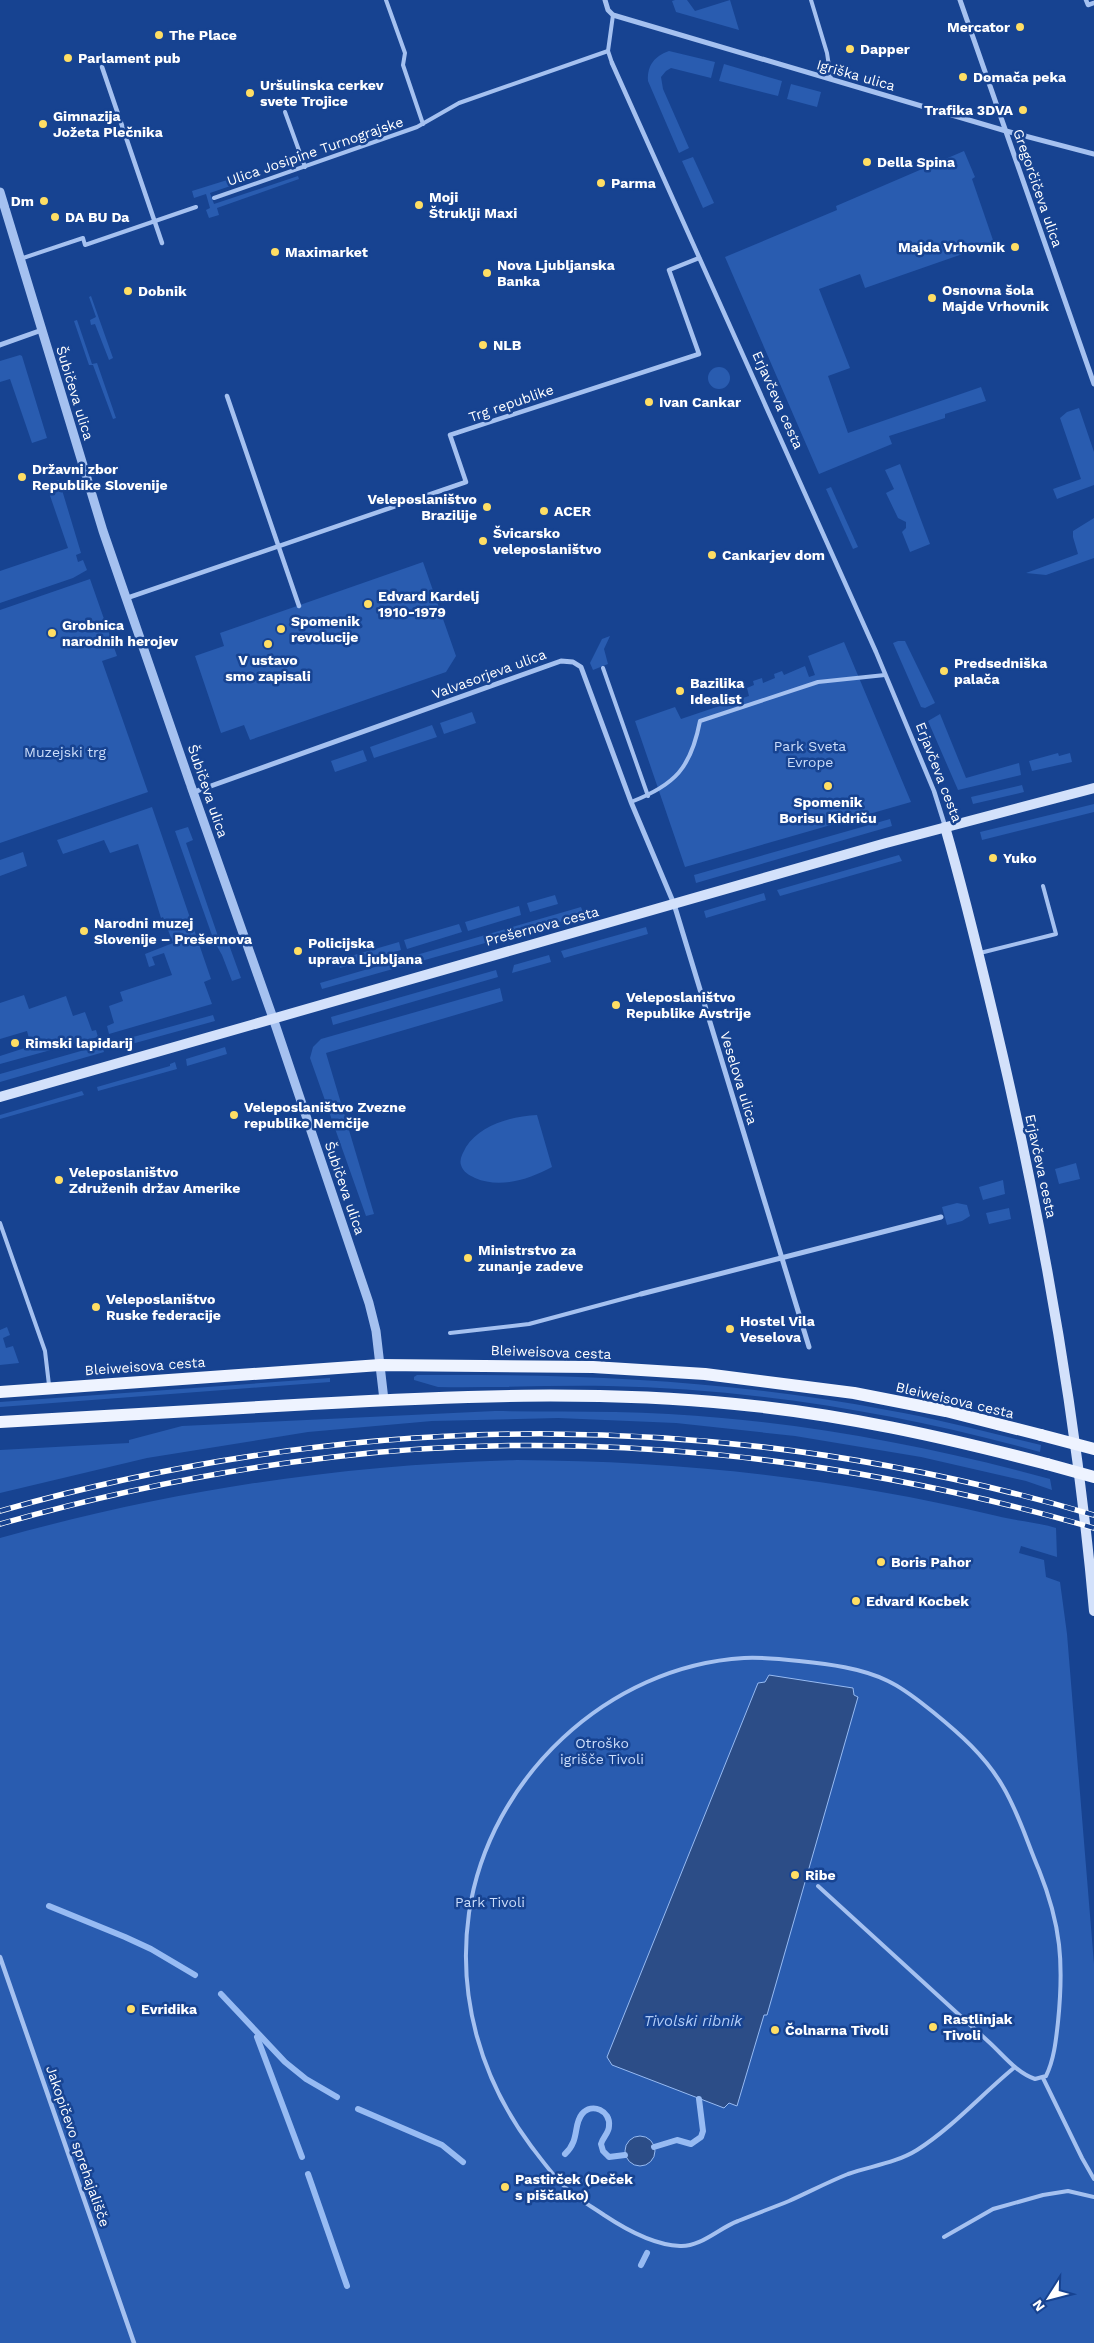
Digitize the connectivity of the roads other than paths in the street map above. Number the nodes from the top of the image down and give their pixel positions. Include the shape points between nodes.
1 (386, 0) edge
2 (605, 0) edge
3 (811, 0) edge
4 (960, 0) edge
5 (1086, 0) edge
6 (1094, 2) edge
7 (613, 15) junction
8 (608, 51) junction
9 (612, 63) joint
10 (102, 66) dead end
11 (831, 79) junction
12 (285, 112) dead end
13 (423, 124) junction
14 (1006, 131) junction
15 (1094, 154) edge
16 (306, 167) junction
17 (0, 192) edge
18 (214, 198) dead end
19 (196, 207) dead end
20 (154, 221) junction
21 (162, 243) dead end
22 (699, 258) junction
23 (20, 259) junction
24 (42, 330) junction
25 (0, 345) edge
26 (1094, 384) edge
27 (227, 396) dead end
28 (279, 546) junction
29 (127, 598) junction
30 (299, 606) dead end
31 (603, 668) dead end
32 (885, 675) junction
33 (192, 787) junction
34 (1094, 788) edge
35 (648, 796) junction
36 (631, 802) junction
37 (945, 827) junction
38 (1043, 886) dead end
39 (674, 904) junction
40 (978, 954) junction
41 (273, 1018) junction
42 (0, 1097) edge
43 (941, 1217) dead end
44 (0, 1223) edge
45 (782, 1258) junction
46 (641, 1294) joint
47 (450, 1333) dead end
48 (809, 1347) dead end
49 (380, 1365) junction
50 (50, 1388) junction
51 (0, 1392) edge
52 (384, 1400) junction
53 (0, 1422) edge
54 (1094, 1449) edge
55 (1094, 1477) edge
56 (1094, 1605) edge
57 (1094, 1611) edge
58 (818, 1886) dead end
59 (0, 1957) edge
60 (1015, 2067) junction
61 (1043, 2078) junction
62 (1094, 2179) edge
63 (1094, 2197) edge
64 (944, 2237) dead end
65 (134, 2343) edge

1 - 13 lane, Ulica Josipine Turnograjske via 405,53 403,65
2 - 7 street
3 - 11 lane via 827,53
4 - 14 street, Gregorčičeva ulica
5 - 6 street via 1088,5
7 - 8 lane, Erjavčeva cesta
7 - 11 street, Igriška ulica
8 - 9 lane, Erjavčeva cesta
8 - 13 lane, Ulica Josipine Turnograjske via 458,103
9 - 22 street, Erjavčeva cesta
10 - 20 street
11 - 14 street, Igriška ulica
12 - 16 lane
13 - 16 lane, Ulica Josipine Turnograjske
14 - 15 street, Igriška ulica
14 - 26 street, Gregorčičeva ulica
16 - 18 lane, Ulica Josipine Turnograjske
17 - 23 street, Šubičeva ulica
19 - 20 lane
20 - 21 street
20 - 23 lane via 85,245 83,238
22 - 28 street, Trg republike via 669,270 699,354 450,435 466,482
22 - 32 street, Erjavčeva cesta
23 - 24 street, Šubičeva ulica
24 - 25 street
24 - 29 street, Šubičeva ulica
27 - 28 street
28 - 29 street, Trg republike
28 - 30 street
29 - 33 street, Šubičeva ulica
31 - 35 lane
32 - 35 lane via 818,682 700,721 694,748 680,773
32 - 37 street, Erjavčeva cesta via 934,791
33 - 36 street, Valvasorjeva ulica via 566,660 578,665 585,674
33 - 41 street, Šubičeva ulica
34 - 37 main road, Prešernova cesta
35 - 36 lane
36 - 39 street, Valvasorjeva ulica
37 - 39 main road, Prešernova cesta
37 - 40 main road, Erjavčeva cesta
38 - 40 lane via 1056,934
39 - 41 main road, Prešernova cesta
39 - 45 street, Veselova ulica
40 - 56 main road, Erjavčeva cesta via 1013,1100 1055,1307
41 - 42 main road, Prešernova cesta
41 - 49 street, Šubičeva ulica via 370,1303
43 - 45 street
44 - 50 lane via 45,1351
45 - 46 street
45 - 48 street, Veselova ulica
46 - 47 lane via 529,1324
49 - 50 main road, Bleiweisova cesta
49 - 52 street, Šubičeva ulica
49 - 54 main road, Bleiweisova cesta, bridge via 593,1368 732,1377 854,1393 946,1411
50 - 51 main road, Bleiweisova cesta
52 - 53 main road
52 - 55 main road, bridge via 646,1397 795,1410 886,1426
56 - 57 main road, Erjavčeva cesta
58 - 60 lane
59 - 65 street, Jakopičevo sprehajališče
60 - 61 lane via 1035,2080
60 - 61 lane via 929,2141 906,2156 841,2177 738,2221 696,2243 679,2246 641,2235 593,2208 556,2178 514,2123 489,2075 476,2036 468,1976 468,1926 482,1862 512,1799 553,1746 582,1721 638,1687 685,1668 741,1658 821,1663 883,1678 913,1696 954,1728 986,1762 1008,1796 1045,1884 1059,1934 1061,1979 1052,2057 1048,2073
61 - 62 lane
63 - 64 lane via 1068,2191 1043,2195 993,2209

